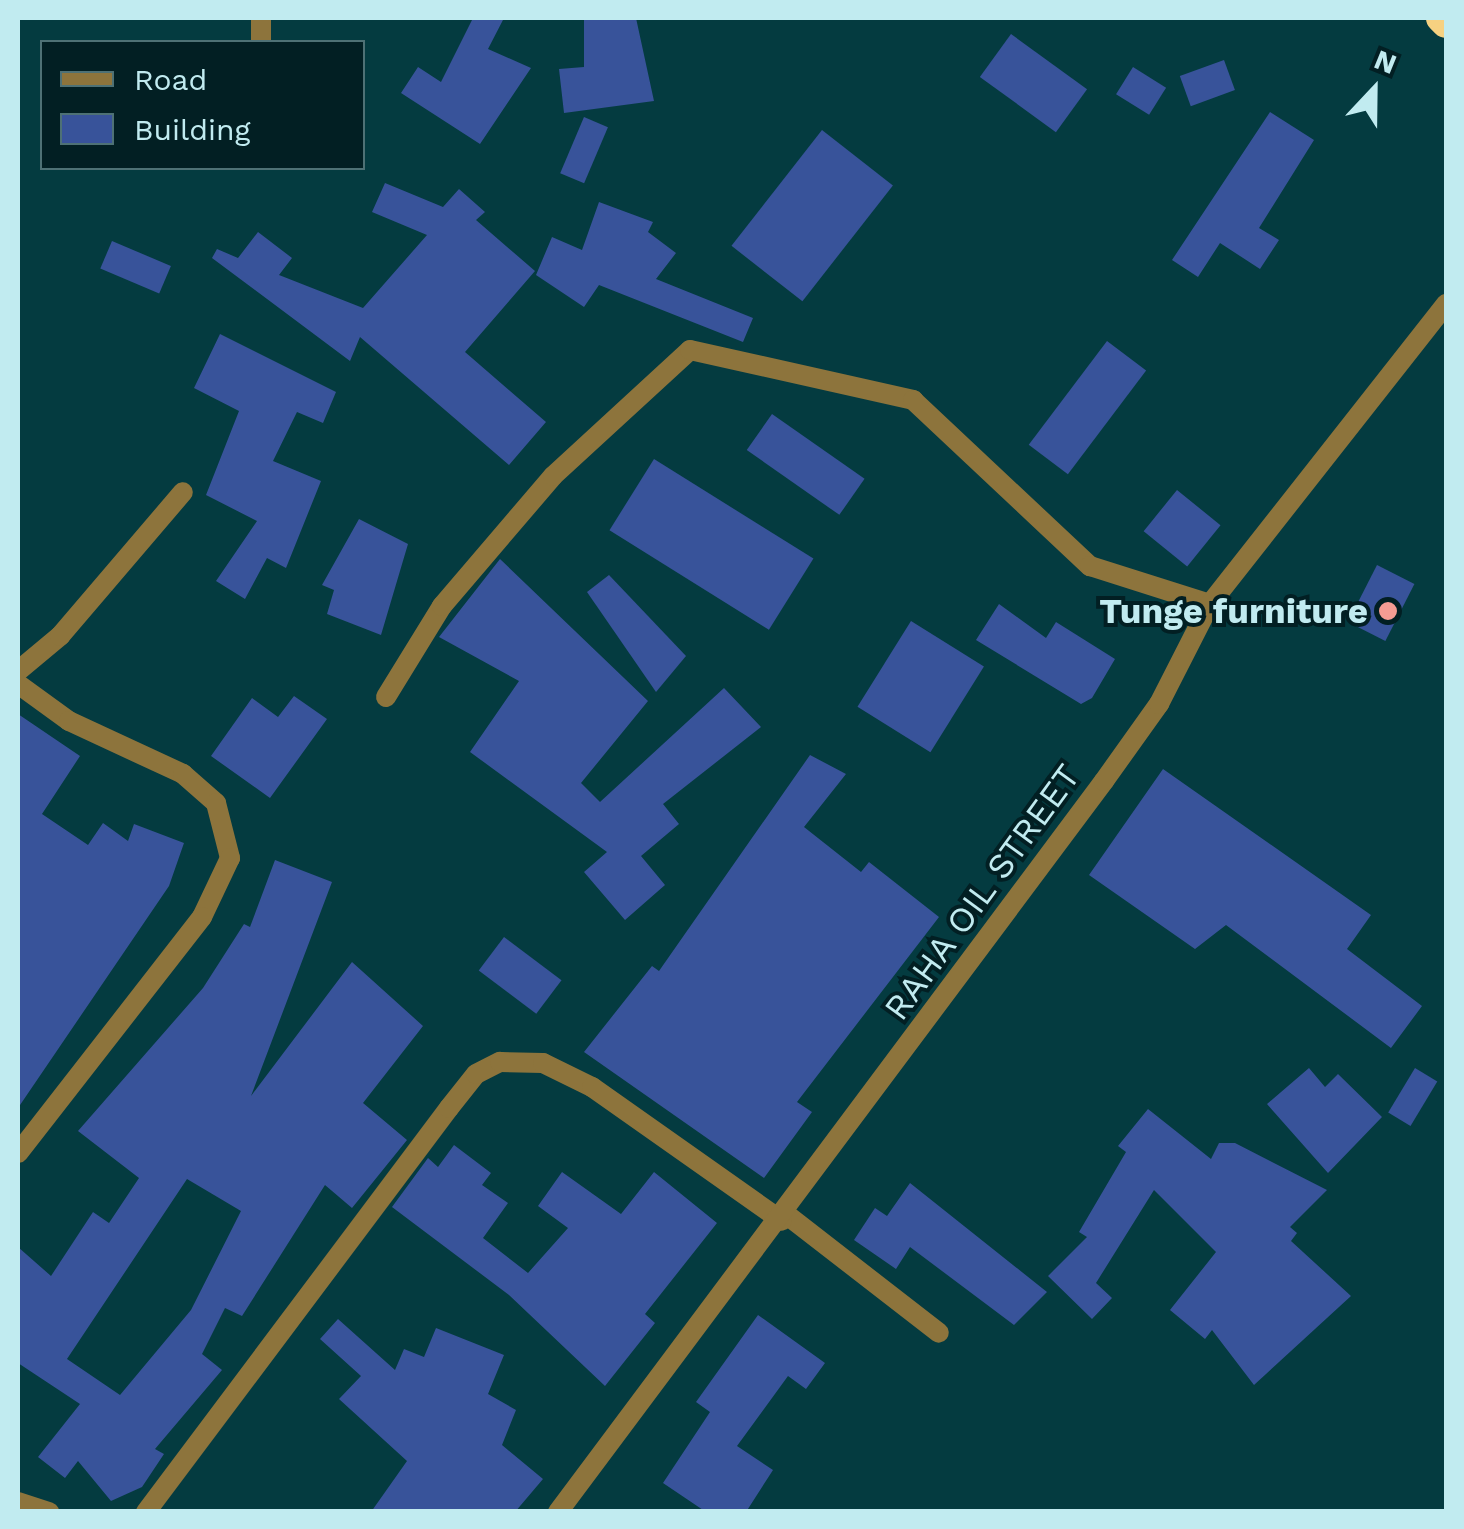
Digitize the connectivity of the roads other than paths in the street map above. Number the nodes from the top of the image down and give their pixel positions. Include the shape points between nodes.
1 (1446, 304) edge
2 (183, 492) dead end
3 (1210, 604) junction
4 (18, 671) edge
5 (18, 684) edge
6 (386, 697) dead end
7 (18, 1153) edge
8 (784, 1218) junction
9 (938, 1333) dead end
10 (18, 1502) edge
11 (49, 1512) edge
12 (146, 1512) edge
13 (558, 1512) edge

1 - 3 street, RAHA OIL STREET
2 - 4 street
3 - 6 street via 1090,566 913,400 690,350 541,489 442,606
3 - 8 street, RAHA OIL STREET via 1160,704
5 - 7 street via 69,722 183,774 216,803 230,858 202,917
8 - 9 street
8 - 12 street via 592,1087 542,1063 500,1062 467,1086
8 - 13 street, RAHA OIL STREET
10 - 11 street

